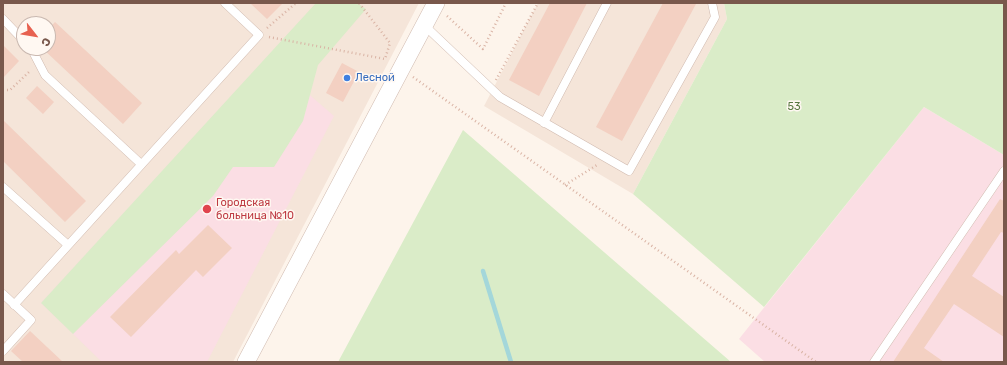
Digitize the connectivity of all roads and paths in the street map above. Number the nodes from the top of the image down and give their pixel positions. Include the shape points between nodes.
1 (225, 3) edge
2 (296, 3) edge
3 (359, 3) edge
4 (506, 3) edge
5 (538, 3) edge
6 (607, 3) edge
7 (712, 3) edge
8 (439, 7) edge
9 (3, 19) edge
10 (424, 25) junction
11 (16, 33) edge
12 (259, 35) junction
13 (36, 56) edge
14 (40, 63) junction
15 (412, 77) dead end
16 (491, 89) junction
17 (3, 90) edge
18 (544, 123) junction
19 (606, 158) junction
20 (141, 164) junction
21 (1004, 171) edge
22 (565, 185) junction
23 (3, 187) edge
24 (68, 245) junction
25 (3, 294) edge
26 (14, 304) junction
27 (3, 351) edge
28 (246, 362) edge
29 (816, 362) edge
30 (874, 362) edge

1 - 12 lane
2 - 12 path
3 - 12 path via 390,43 385,59
4 - 8 path via 483,49
5 - 16 path
6 - 18 lane
7 - 19 lane via 715,17 629,171
8 - 10 street
9 - 11 lane
10 - 16 lane
10 - 28 street
12 - 20 lane
13 - 14 lane
14 - 17 path via 10,90
14 - 20 lane via 45,75
15 - 22 path
16 - 18 lane
18 - 19 lane
19 - 22 path
20 - 24 lane
21 - 30 lane
22 - 29 path
23 - 24 lane
24 - 26 lane
25 - 26 lane
26 - 27 lane via 31,320

